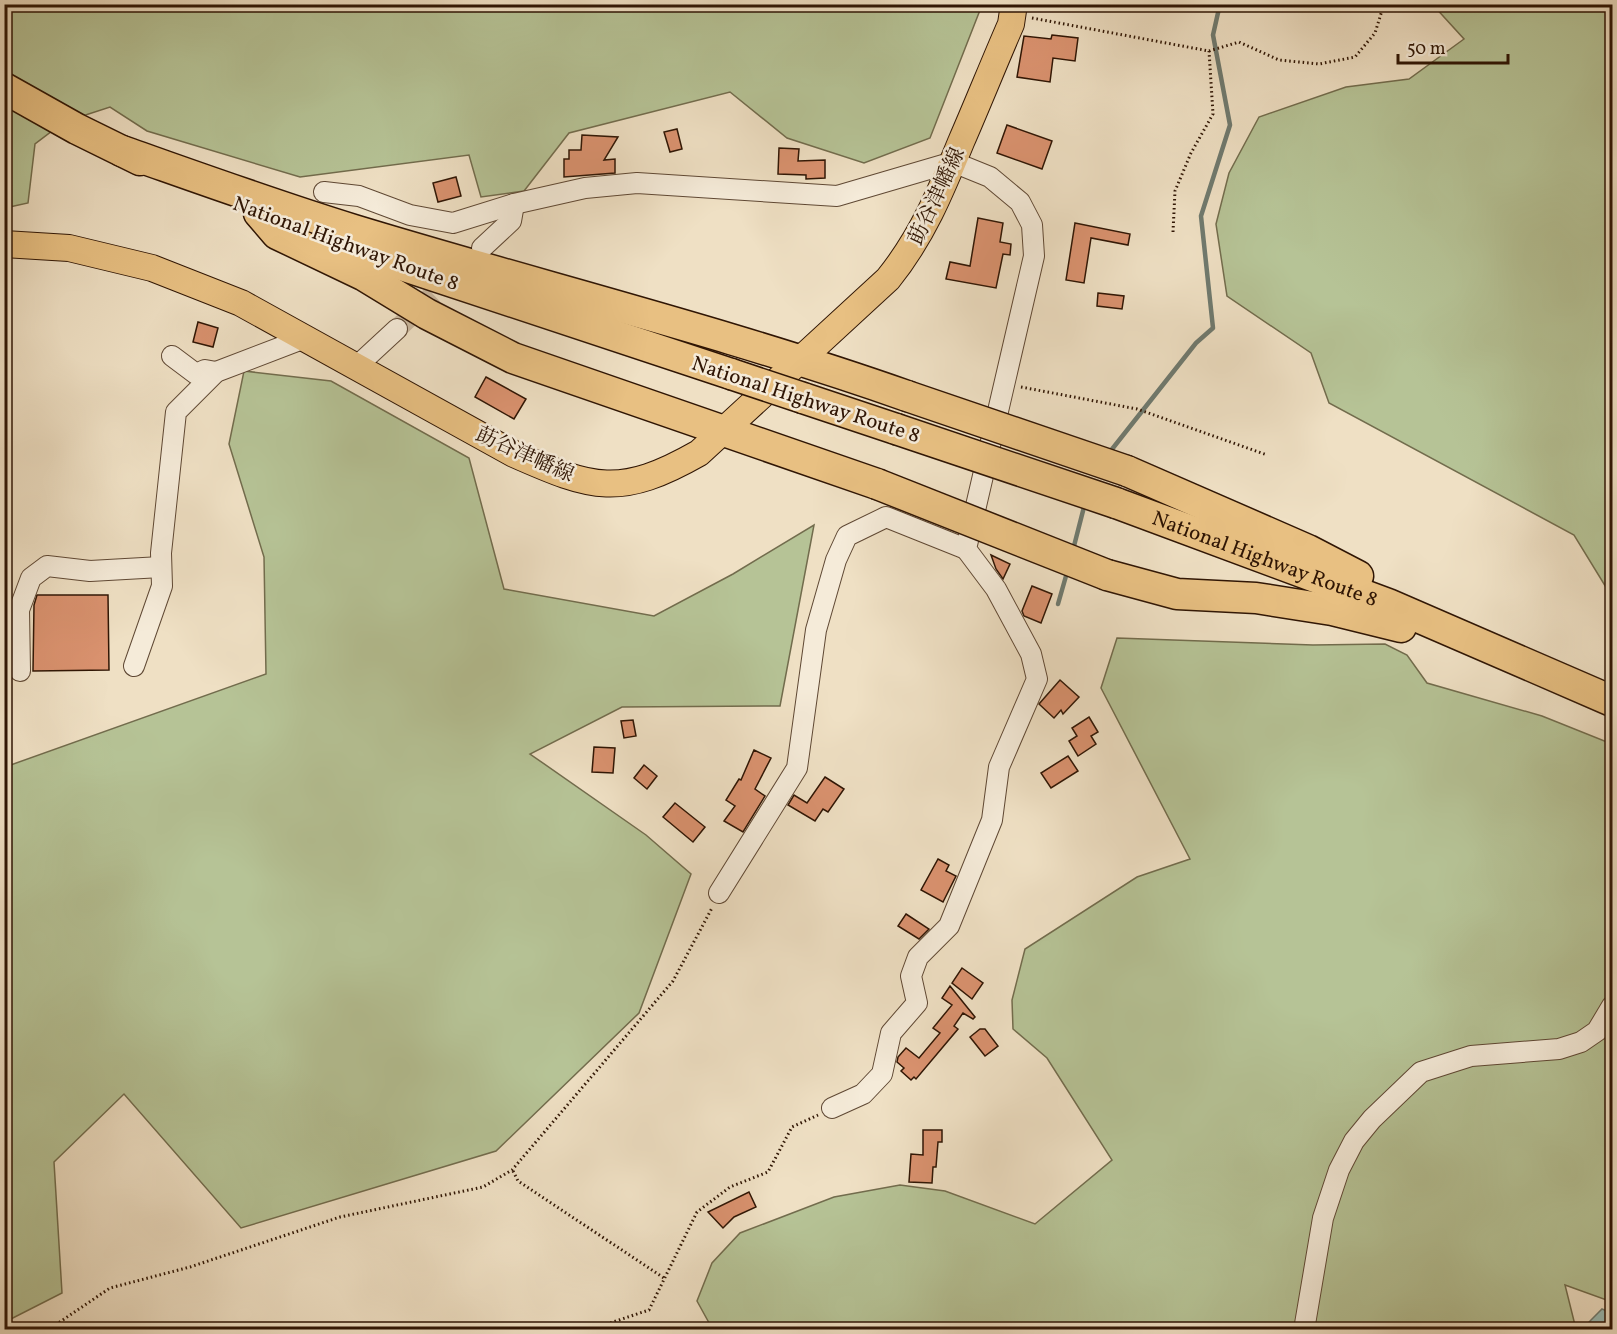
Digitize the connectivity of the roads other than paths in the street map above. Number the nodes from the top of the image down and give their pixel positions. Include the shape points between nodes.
1 (1013, 9) edge
2 (4, 88) edge
3 (122, 151) junction
4 (952, 162) junction
5 (324, 192) dead end
6 (514, 204) junction
7 (259, 213) junction
8 (4, 244) edge
9 (482, 248) dead end
10 (397, 329) tunnel mouth
11 (305, 338) junction
12 (172, 356) dead end
13 (802, 359) junction
14 (357, 366) junction
15 (216, 372) junction
16 (724, 430) junction
17 (966, 549) junction
18 (161, 567) junction
19 (1420, 618) junction
20 (134, 666) dead end
21 (20, 671) dead end
22 (1612, 703) edge
23 (719, 893) road end
24 (1612, 1006) edge
25 (832, 1108) road end
26 (1304, 1329) edge

1 - 4 main road, 莇谷津幡線 via 1011,24
2 - 3 highway, National Highway Route 8
3 - 7 highway, National Highway Route 8
3 - 13 highway via 353,229
4 - 6 street via 837,196 637,183 585,188
4 - 13 main road, 莇谷津幡線 via 926,224 908,254 888,279
4 - 17 street via 990,177 1020,202 1032,225 1034,256
5 - 6 street via 359,196 410,215 453,223
6 - 9 street via 511,221
7 - 16 highway via 277,234 513,358
7 - 19 highway, National Highway Route 8, bridge via 384,261 1116,502
8 - 11 main road, 莇谷津幡線 via 69,248 152,268 241,303
10 - 14 street
11 - 14 main road, 莇谷津幡線
11 - 15 street
12 - 15 street via 196,374
13 - 16 main road, 莇谷津幡線
13 - 19 highway, bridge via 1127,471 1308,550 1390,593
14 - 16 main road, 莇谷津幡線 via 513,454 593,483 637,482 670,469 699,453
15 - 18 street via 176,412
16 - 22 highway, bridge via 878,484 1107,575 1178,594 1256,598 1366,618
17 - 23 street via 886,517 847,536 816,630 797,768
17 - 25 street via 1001,598 1031,654 1037,679 999,767 992,820 949,926 918,957 911,976 917,1003 891,1033 882,1074 863,1094
18 - 20 street via 162,586
18 - 21 street via 90,571 47,566 31,578 19,610
19 - 22 highway, National Highway Route 8
24 - 26 street via 1597,1031 1559,1050 1471,1056 1421,1072 1372,1119 1338,1170 1323,1218

